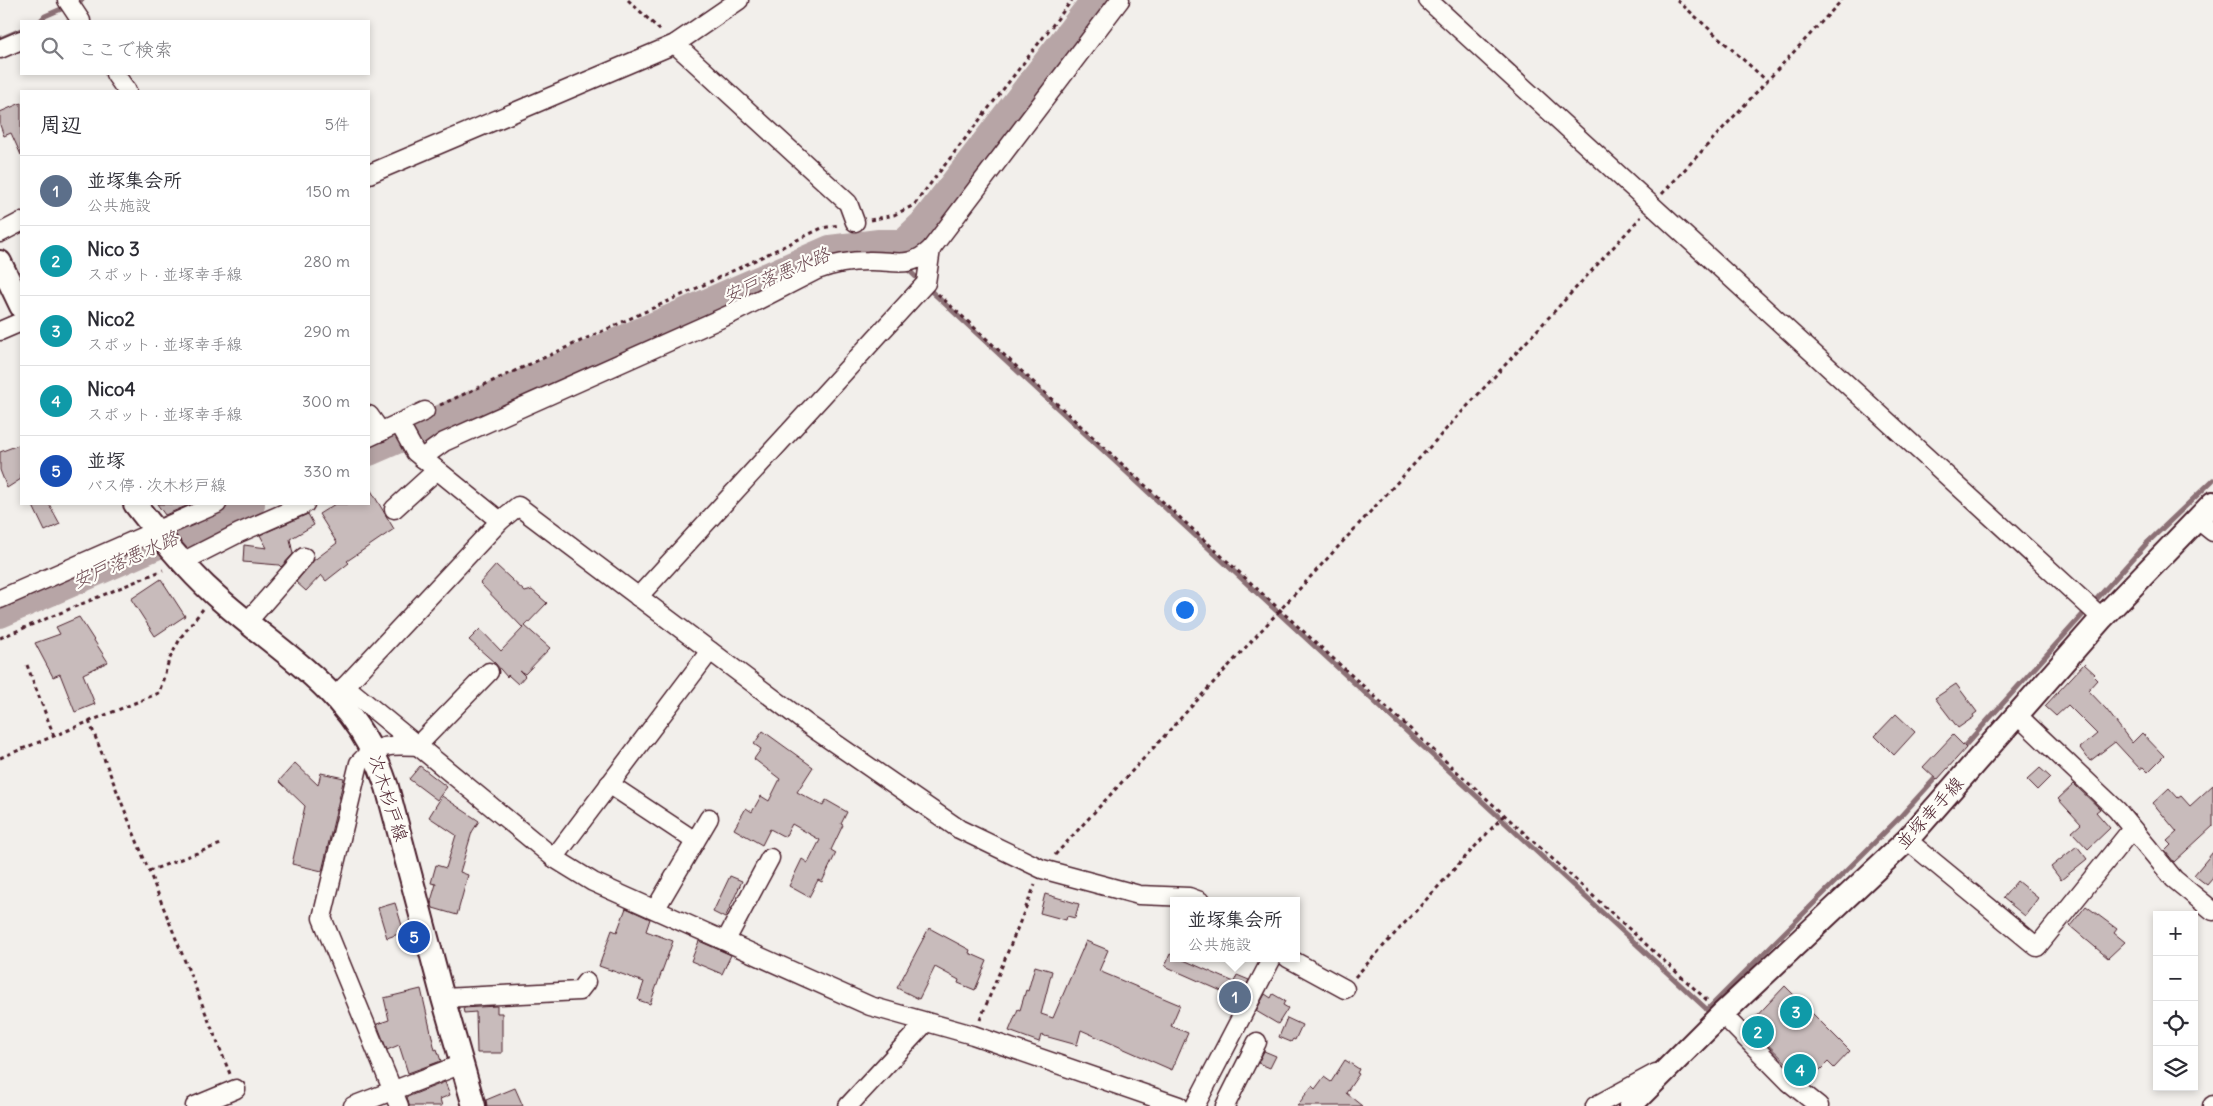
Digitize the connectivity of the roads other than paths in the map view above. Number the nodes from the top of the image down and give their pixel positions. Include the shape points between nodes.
1 (67, 0) edge
2 (738, 0) edge
3 (1120, 0) edge
4 (1428, 0) edge
5 (74, 19) edge
6 (20, 40) edge
7 (675, 44) junction
8 (0, 49) edge
9 (116, 75) edge
10 (126, 90) edge
11 (370, 174) edge
12 (856, 222) road end
13 (20, 223) edge
14 (0, 233) edge
15 (931, 249) junction
16 (0, 262) edge
17 (20, 304) edge
18 (20, 322) edge
19 (0, 331) edge
20 (425, 411) road end
21 (370, 418) edge
22 (399, 423) junction
23 (375, 434) edge
24 (419, 455) junction
25 (437, 470) junction
26 (2213, 503) edge
27 (136, 505) edge
28 (215, 505) edge
29 (303, 505) edge
30 (394, 509) dead end
31 (500, 521) junction
32 (2205, 526) edge
33 (155, 530) junction
34 (304, 557) dead end
35 (182, 562) junction
36 (638, 596) junction
37 (0, 599) edge
38 (2100, 616) junction
39 (247, 622) junction
40 (710, 651) junction
41 (489, 672) dead end
42 (340, 691) junction
43 (2018, 715) junction
44 (418, 746) junction
45 (373, 750) junction
46 (610, 784) junction
47 (709, 818) dead end
48 (2132, 829) junction
49 (1907, 840) junction
50 (696, 842) junction
51 (554, 858) junction
52 (770, 858) dead end
53 (1189, 897) edge
54 (656, 908) junction
55 (2213, 911) edge
56 (726, 940) junction
57 (1270, 962) edge
58 (1295, 962) edge
59 (586, 982) dead end
60 (1345, 989) road end
61 (443, 998) junction
62 (1722, 1014) junction
63 (926, 1022) junction
64 (1257, 1042) dead end
65 (462, 1064) junction
66 (1670, 1066) junction
67 (236, 1089) road end
68 (396, 1098) edge
69 (195, 1106) edge
70 (353, 1106) edge
71 (474, 1106) edge
72 (848, 1106) edge
73 (1179, 1106) edge
74 (1195, 1106) edge
75 (1225, 1106) edge
76 (1595, 1106) edge
77 (1630, 1106) edge
78 (1819, 1106) edge

1 - 5 street
2 - 7 street
3 - 15 street
4 - 38 street
6 - 8 street
7 - 11 street
7 - 12 street via 848,204
9 - 10 street
13 - 14 street
15 - 24 street via 906,263 866,261 817,270 733,313
15 - 36 street via 926,283
16 - 17 main road
18 - 19 street
20 - 22 street
21 - 23 street
22 - 23 street
22 - 24 street
24 - 25 street
25 - 30 street
25 - 31 street
26 - 32 main road, 並塚幸手線
27 - 33 main road
28 - 33 street
29 - 35 street
31 - 36 street via 518,506
31 - 42 street
32 - 38 main road, 並塚幸手線
33 - 35 main road, 次木杉戸線
33 - 37 street
34 - 39 street
35 - 39 main road, 次木杉戸線 via 214,595
36 - 40 street
38 - 43 main road, 並塚幸手線
39 - 42 main road, 次木杉戸線 via 296,662
40 - 46 street
40 - 53 street via 810,726 959,829 1042,869 1139,895
41 - 44 street
42 - 44 street
42 - 45 main road, 次木杉戸線
43 - 48 street via 2117,810
43 - 49 main road, 並塚幸手線
44 - 45 street via 395,745
44 - 51 street
45 - 61 main road, 次木杉戸線 via 387,787
45 - 68 street via 359,763 322,918
46 - 50 street
46 - 51 street
47 - 50 street
48 - 49 street via 2038,947
48 - 55 street via 2174,880
49 - 62 main road, 並塚幸手線
50 - 54 street
51 - 54 street via 593,882
52 - 56 street
54 - 56 street
56 - 63 street via 870,1006
57 - 74 street
58 - 60 street
59 - 61 street via 580,991
61 - 65 main road, 次木杉戸線
62 - 66 main road, 並塚幸手線
62 - 78 street via 1789,1082
63 - 72 street
63 - 73 street
64 - 75 street
65 - 68 street
65 - 71 main road, 次木杉戸線
66 - 76 street
66 - 77 main road, 並塚幸手線
67 - 69 street
68 - 70 street

